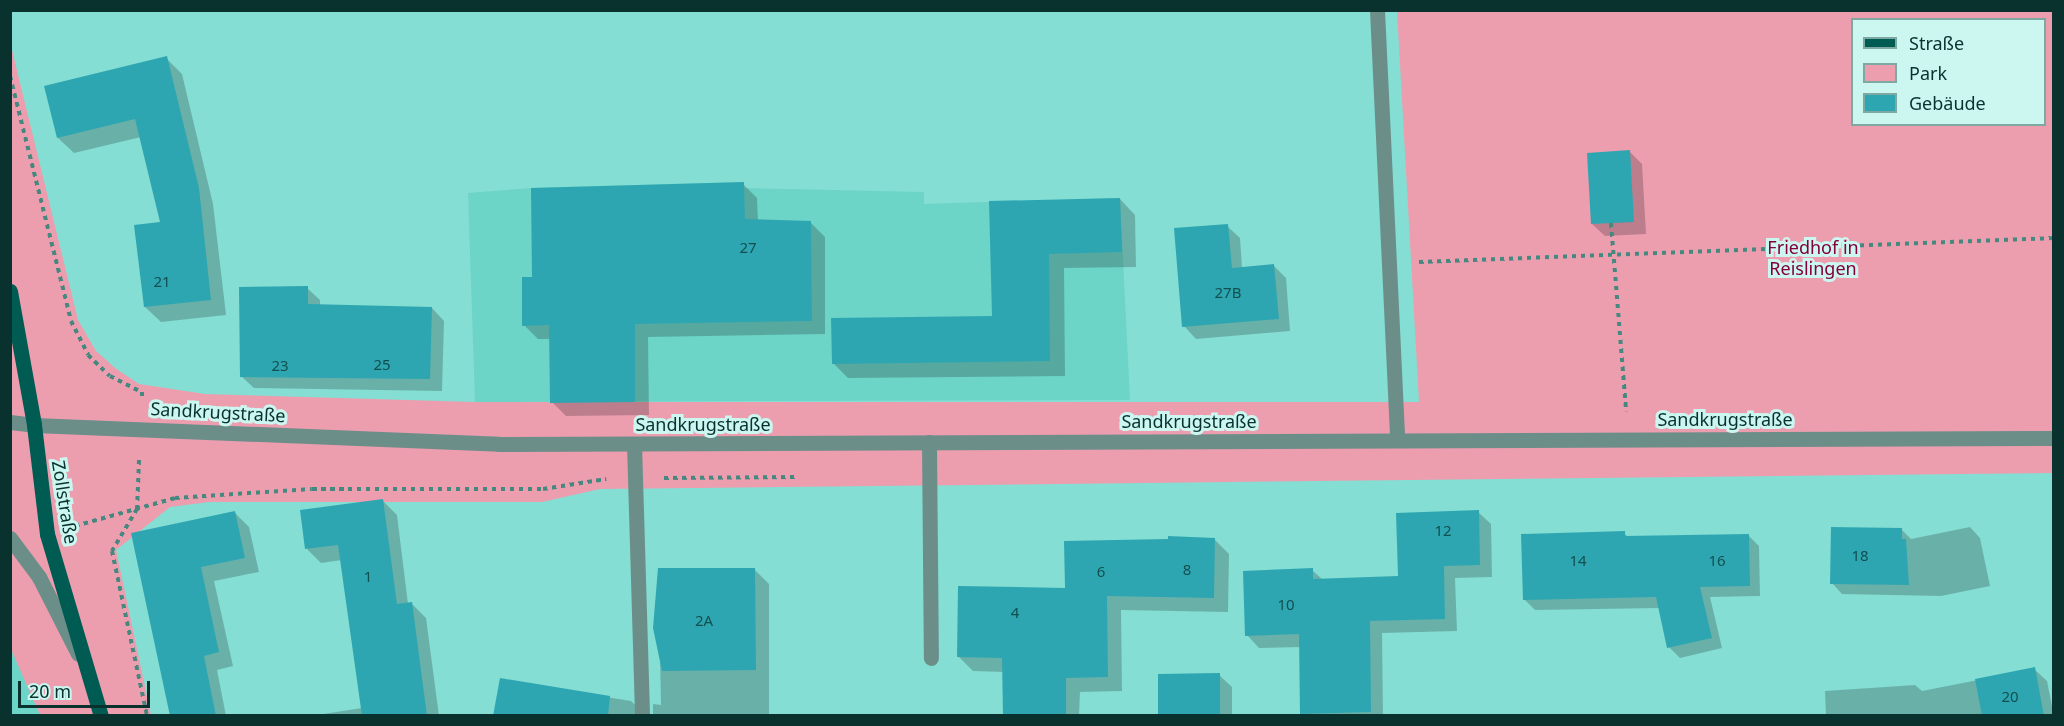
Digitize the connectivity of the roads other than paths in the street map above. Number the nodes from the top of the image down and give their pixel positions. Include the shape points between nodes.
1 (1377, 10) edge
2 (10, 291) edge
3 (10, 422) edge
4 (34, 426) junction
5 (1397, 438) junction
6 (2054, 438) edge
7 (929, 442) junction
8 (634, 444) junction
9 (10, 538) edge
10 (931, 658) dead end
11 (90, 677) junction
12 (101, 716) edge
13 (642, 716) edge

1 - 5 street
2 - 4 main road, Zollstraße
3 - 4 street, Sandkrugstraße
4 - 8 street, Sandkrugstraße via 499,444
4 - 11 main road, Zollstraße via 47,534
5 - 6 street, Sandkrugstraße
5 - 7 street, Sandkrugstraße
7 - 8 street, Sandkrugstraße
7 - 10 street
8 - 13 street
9 - 11 street via 39,577
11 - 12 main road, Zollstraße

